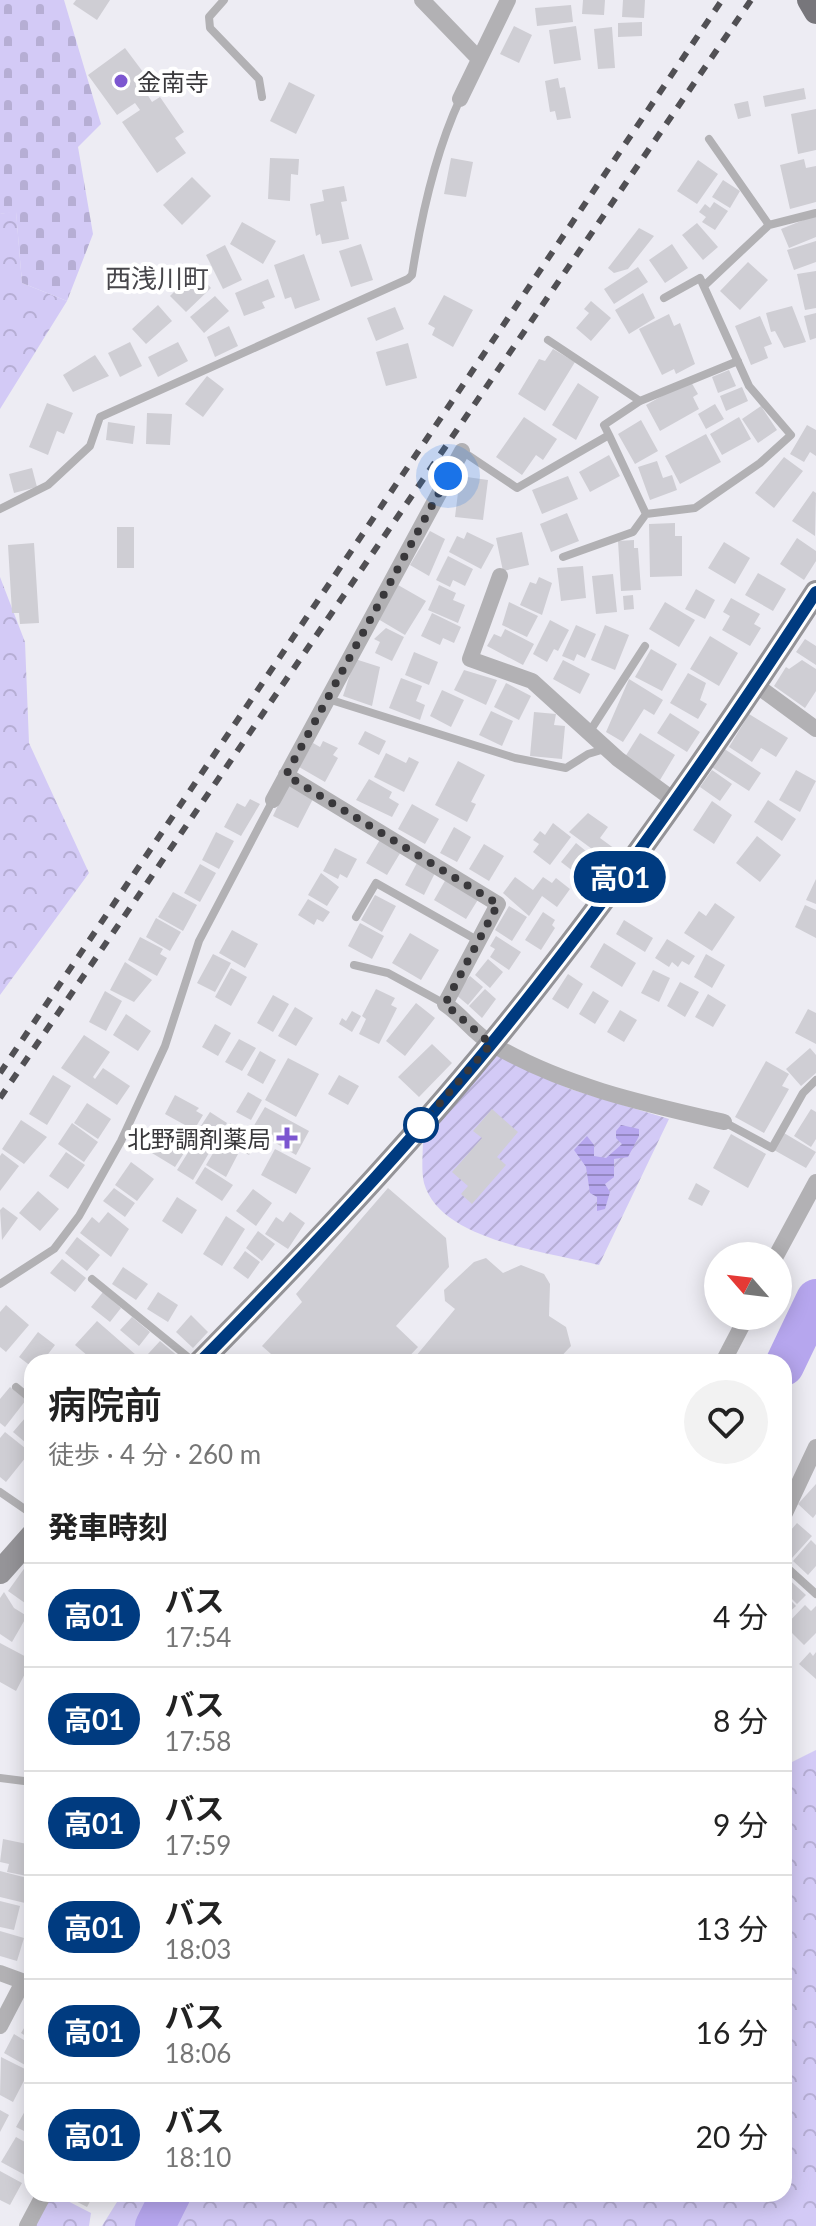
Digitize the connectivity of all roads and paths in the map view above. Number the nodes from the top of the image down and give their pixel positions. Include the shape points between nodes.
1 (422, 0) edge
2 (508, 0) edge
3 (809, 0) edge
4 (219, 2) edge
5 (816, 12) edge
6 (478, 58) junction
7 (262, 97) dead end
8 (460, 99) joint
9 (709, 139) dead end
10 (816, 213) edge
11 (769, 225) junction
12 (704, 286) junction
13 (664, 298) dead end
14 (548, 340) dead end
15 (738, 361) junction
16 (640, 401) junction
17 (609, 435) junction
18 (462, 451) joint
19 (0, 509) edge
20 (646, 514) junction
21 (563, 557) dead end
22 (500, 576) dead end
23 (816, 592) edge
24 (645, 646) dead end
25 (756, 685) junction
26 (327, 699) junction
27 (816, 729) edge
28 (590, 731) junction
29 (608, 748) junction
30 (286, 775) junction
31 (273, 800) joint
32 (675, 801) junction
33 (356, 917) dead end
34 (477, 940) junction
35 (354, 965) dead end
36 (445, 1004) junction
37 (491, 1044) junction
38 (816, 1080) edge
39 (724, 1122) joint
40 (816, 1182) edge
41 (784, 1242) edge
42 (92, 1279) dead end
43 (0, 1284) edge
44 (740, 1330) edge
45 (187, 1354) edge
46 (205, 1354) edge
47 (727, 1354) edge
48 (16, 1387) dead end
49 (24, 1394) edge
50 (816, 1447) edge
51 (0, 1492) edge
52 (792, 1498) edge
53 (24, 1508) edge
54 (24, 1545) edge
55 (0, 1572) edge
56 (792, 1572) edge
57 (816, 1594) edge
58 (0, 1778) edge
59 (24, 1781) edge
60 (0, 1973) edge
61 (24, 1982) edge
62 (24, 1989) edge
63 (0, 2026) edge
64 (40, 2202) edge
65 (27, 2226) edge

1 - 6 street
2 - 6 street
3 - 5 highway
4 - 7 lane via 209,17 210,28 259,79
6 - 8 street
8 - 19 lane via 448,124 408,279 100,417 90,446 48,485
9 - 11 lane
10 - 11 lane
11 - 12 lane
12 - 13 lane via 700,278
12 - 15 lane
14 - 16 lane
15 - 16 lane
15 - 20 lane via 749,386 791,435 695,508
16 - 17 lane via 604,425
17 - 18 lane via 517,488
17 - 20 lane
18 - 26 street
20 - 21 lane via 633,532
22 - 28 street via 470,659 532,681
23 - 25 main road via 804,619
24 - 28 lane
25 - 27 street
25 - 32 main road
26 - 29 lane via 515,758 566,768
26 - 30 street
28 - 29 street
29 - 32 street
30 - 31 street
30 - 34 street via 498,904
31 - 43 lane via 199,941 165,1046 79,1216 54,1249
32 - 37 main road
33 - 34 lane via 376,883
34 - 36 street
35 - 36 lane via 388,973
36 - 37 street
37 - 39 street via 575,1083
37 - 46 main road
38 - 39 lane via 772,1148
40 - 41 street
42 - 45 lane
44 - 47 street
48 - 49 lane
50 - 52 street
51 - 53 lane
54 - 55 main road
56 - 57 lane
58 - 59 lane
60 - 61 street
62 - 63 street
64 - 65 street

